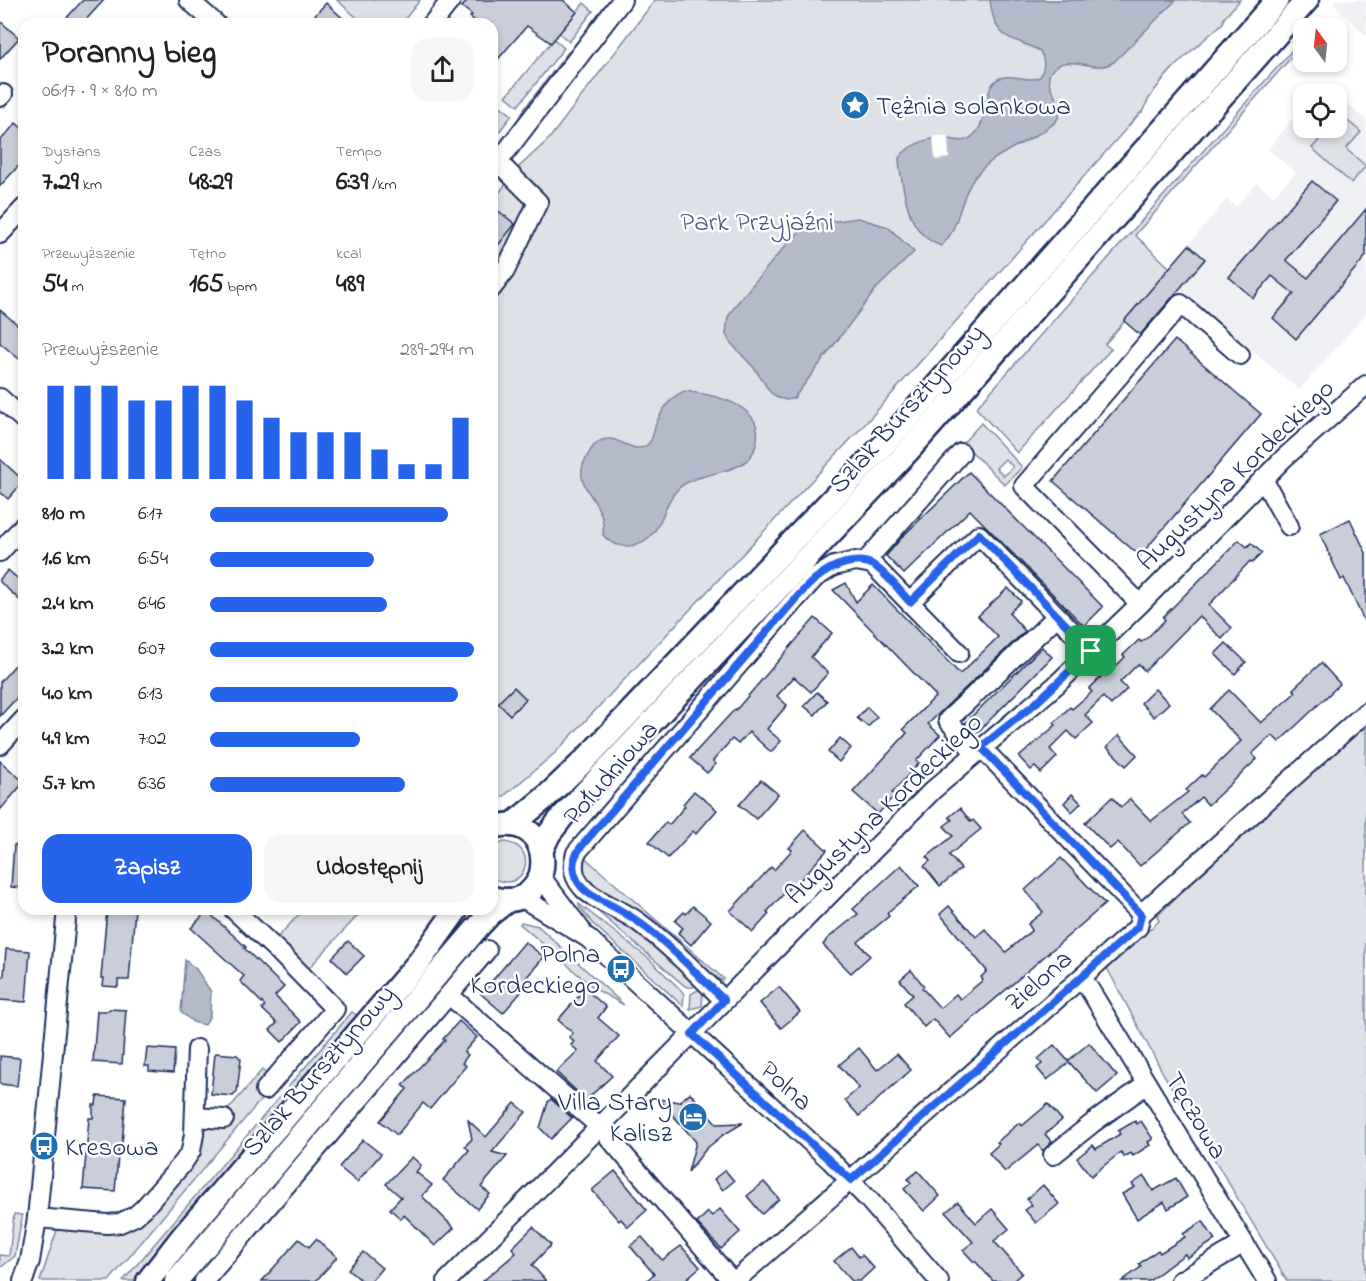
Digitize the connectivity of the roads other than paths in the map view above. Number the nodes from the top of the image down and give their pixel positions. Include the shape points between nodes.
1 (189, 0) edge
2 (451, 0) edge
3 (622, 0) edge
4 (1277, 0) edge
5 (1307, 0) edge
6 (209, 18) edge
7 (437, 18) edge
8 (498, 162) edge
9 (498, 169) edge
10 (18, 214) edge
11 (0, 234) edge
12 (498, 281) edge
13 (1240, 355) dead end
14 (1366, 385) edge
15 (0, 398) edge
16 (18, 414) edge
17 (961, 453) dead end
18 (1263, 479) junction
19 (1289, 526) dead end
20 (18, 532) edge
21 (0, 552) edge
22 (865, 562) junction
23 (910, 602) junction
24 (1140, 604) junction
25 (1057, 616) junction
26 (1091, 651) junction
27 (959, 653) dead end
28 (1366, 712) edge
29 (18, 726) edge
30 (0, 745) edge
31 (978, 750) junction
32 (502, 826) edge
33 (542, 849) junction
34 (541, 877) junction
35 (507, 898) edge
36 (1141, 914) junction
37 (66, 915) edge
38 (239, 915) edge
39 (453, 915) edge
40 (489, 915) edge
41 (588, 939) junction
42 (487, 950) dead end
43 (1082, 977) junction
44 (449, 995) junction
45 (724, 1000) junction
46 (692, 1034) junction
47 (197, 1049) dead end
48 (1147, 1084) junction
49 (265, 1090) dead end
50 (195, 1117) junction
51 (224, 1119) dead end
52 (600, 1127) junction
53 (1053, 1155) dead end
54 (851, 1180) junction
55 (37, 1218) junction
56 (1244, 1243) junction
57 (23, 1281) edge
58 (148, 1281) edge
59 (176, 1281) edge
60 (204, 1281) edge
61 (447, 1281) edge
62 (734, 1281) edge
63 (939, 1281) edge
64 (1180, 1281) edge
65 (1267, 1281) edge

1 - 6 street
2 - 7 street
3 - 8 street
4 - 32 main road, Szlak Bursztynowy via 894,434 584,761 539,803
5 - 33 main road, Szlak Bursztynowy via 902,458 562,817
9 - 12 street via 538,202
10 - 11 street
13 - 24 street via 1181,304 1024,486
14 - 18 street, Augustyna Kordeckiego
15 - 16 street
17 - 22 street
18 - 19 street
18 - 24 street, Augustyna Kordeckiego
20 - 21 street
22 - 23 street via 878,568
22 - 45 street, Południowa via 834,566 815,578 585,842 573,861 576,878 588,893 639,922
23 - 25 street via 979,534
23 - 27 street
24 - 26 street, Augustyna Kordeckiego
25 - 26 street
25 - 31 street via 948,720
26 - 31 street, Augustyna Kordeckiego
28 - 36 street, Zielona
29 - 30 street
31 - 36 street
31 - 45 street, Augustyna Kordeckiego via 933,790
32 - 33 main road via 530,833
33 - 34 main road
34 - 35 main road, Szlak Bursztynowy via 530,892
34 - 41 street, Polna
35 - 41 street, Polna
36 - 43 street, Zielona via 1138,927
37 - 55 street
38 - 49 street via 334,1009
39 - 58 main road, Szlak Bursztynowy via 419,962
40 - 59 main road, Szlak Bursztynowy
41 - 46 street, Polna
42 - 44 street
43 - 48 street, Tęczowa
43 - 54 street, Zielona
44 - 52 street
44 - 60 street
45 - 46 street, Augustyna Kordeckiego
46 - 52 street, Augustyna Kordeckiego
46 - 54 street, Polna
47 - 50 street
48 - 53 street
48 - 56 street, Tęczowa
50 - 51 street
50 - 55 street via 191,1151 135,1216 107,1224
52 - 61 street, Augustyna Kordeckiego
52 - 62 street
54 - 62 street, Zielona
54 - 63 street, Polna
55 - 57 street
56 - 64 street
56 - 65 street, Tęczowa

